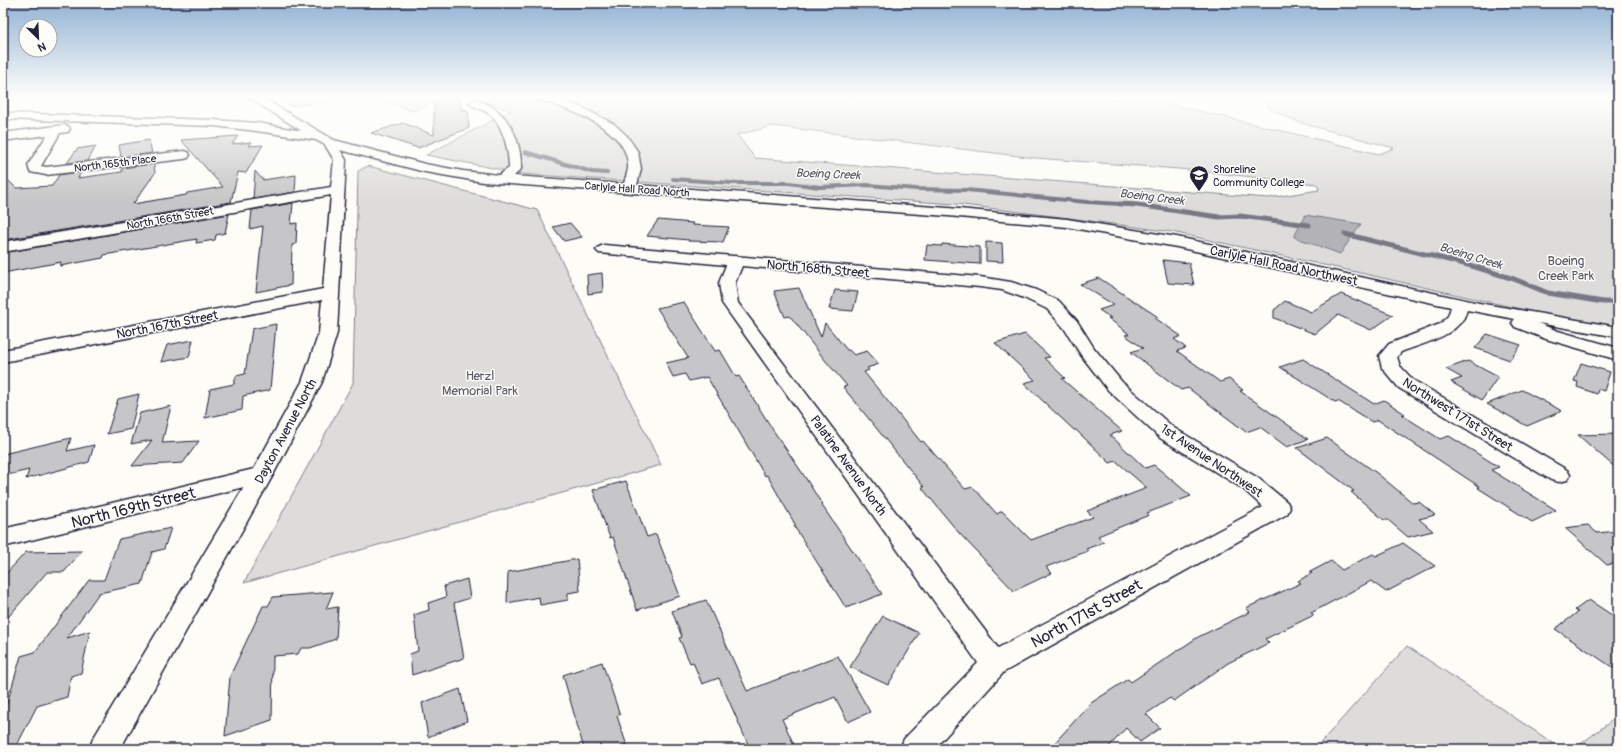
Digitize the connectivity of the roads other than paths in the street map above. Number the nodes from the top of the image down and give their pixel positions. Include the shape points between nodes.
1 (40, 132) edge
2 (55, 132) edge
3 (283, 132) edge
4 (311, 132) edge
5 (505, 132) edge
6 (617, 132) edge
7 (3, 137) edge
8 (325, 141) junction
9 (184, 155) dead end
10 (370, 155) junction
11 (340, 162) junction
12 (503, 179) junction
13 (630, 188) junction
14 (337, 190) junction
15 (948, 212) joint
16 (3, 247) edge
17 (604, 250) dead end
18 (736, 261) junction
19 (330, 293) junction
20 (1030, 294) joint
21 (1460, 302) junction
22 (1484, 309) junction
23 (1618, 332) edge
24 (1618, 354) edge
25 (3, 356) edge
26 (262, 475) junction
27 (1559, 475) dead end
28 (1280, 508) joint
29 (3, 538) edge
30 (994, 664) junction
31 (104, 749) edge
32 (915, 749) edge

1 - 7 street
2 - 9 street, North 165th Place via 34,165 35,169 46,171
3 - 8 street, Carlyle Hall Road North
4 - 8 street
5 - 12 street via 516,160 515,169
6 - 13 street via 629,145 634,157 635,176
8 - 10 street, Carlyle Hall Road North
8 - 11 street via 336,152
10 - 11 street
10 - 12 street, Carlyle Hall Road North via 454,174
11 - 14 street, Dayton Avenue North
12 - 13 street, Carlyle Hall Road North
13 - 15 street, Carlyle Hall Road North
14 - 16 street, North 166th Street
14 - 19 street, Dayton Avenue North
15 - 21 street, Carlyle Hall Road Northwest via 1067,223 1177,242
17 - 18 street, North 168th Street
18 - 20 street, North 168th Street via 980,282 1005,285
18 - 30 street, Palatine Avenue North via 728,282 730,303
19 - 25 street, North 167th Street
19 - 26 street, Dayton Avenue North via 328,333 312,382
20 - 28 street, 1st Avenue Northwest via 1053,306 1071,325 1087,351 1115,386 1168,432 1250,483
21 - 22 street, Carlyle Hall Road Northwest
21 - 27 street, Northwest 171st Street via 1456,318 1446,328 1394,348 1388,356 1391,368 1406,384
22 - 23 street, Carlyle Hall Road Northwest
22 - 24 street via 1552,335
26 - 29 street, North 169th Street
26 - 31 street, Dayton Avenue North
28 - 30 street, North 171st Street
30 - 32 street, North 171st Street

